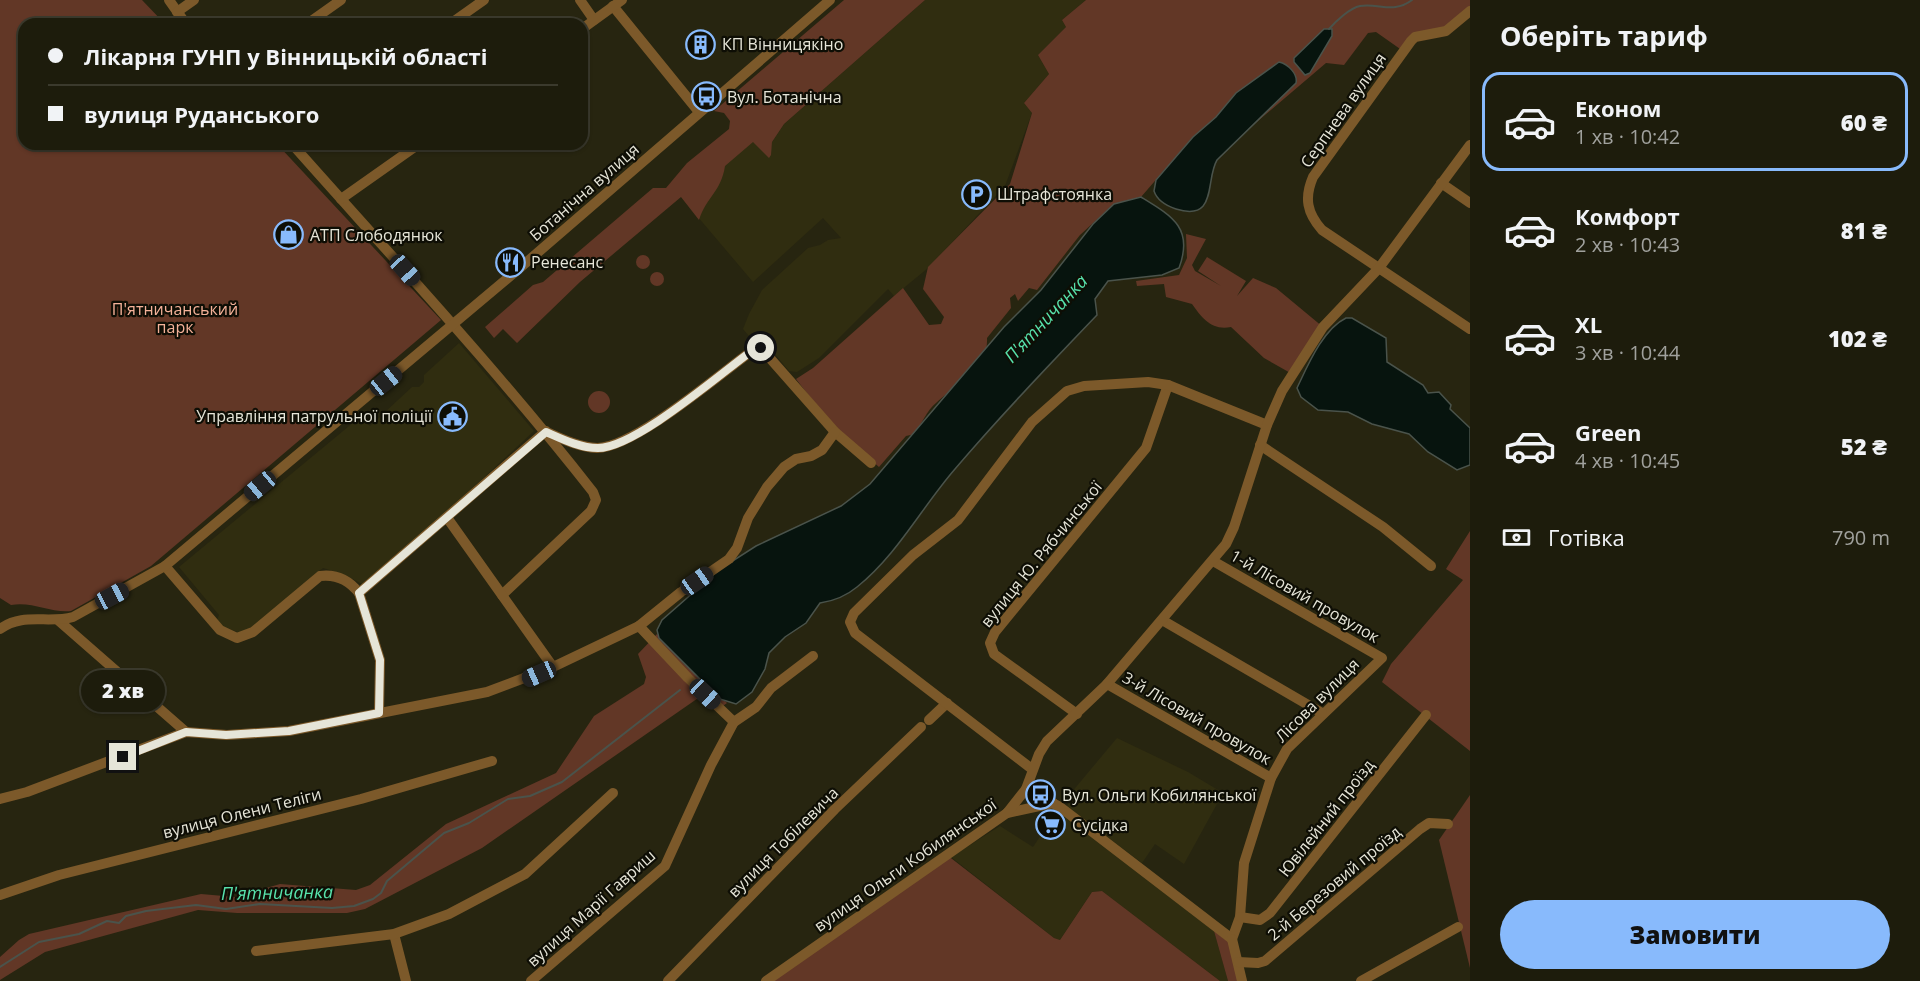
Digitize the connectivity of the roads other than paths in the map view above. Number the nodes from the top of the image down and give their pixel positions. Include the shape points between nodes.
1 (169, 0) edge
2 (194, 0) edge
3 (341, 0) edge
4 (484, 0) edge
5 (580, 0) edge
6 (830, 0) edge
7 (618, 3) edge
8 (1470, 11) edge
9 (177, 12) junction
10 (182, 18) edge
11 (316, 18) edge
12 (458, 18) edge
13 (594, 20) junction
14 (588, 24) edge
15 (699, 112) junction
16 (1470, 145) edge
17 (297, 150) edge
18 (411, 150) edge
19 (1441, 183) junction
20 (341, 200) junction
21 (1470, 203) edge
22 (1379, 268) junction
23 (453, 324) junction
24 (1470, 329) edge
25 (1168, 385) junction
26 (1267, 425) junction
27 (546, 432) junction
28 (835, 432) junction
29 (1260, 445) junction
30 (871, 463) dead end
31 (448, 519) junction
32 (1213, 561) junction
33 (165, 566) junction
34 (1431, 566) dead end
35 (359, 593) junction
36 (502, 595) junction
37 (1162, 620) junction
38 (59, 621) junction
39 (639, 626) junction
40 (0, 629) edge
41 (813, 656) dead end
42 (1382, 658) joint
43 (553, 667) junction
44 (1107, 684) junction
45 (947, 703) junction
46 (379, 713) junction
47 (1322, 713) junction
48 (1077, 714) junction
49 (1426, 715) dead end
50 (734, 722) junction
51 (186, 732) junction
52 (492, 761) dead end
53 (1032, 769) junction
54 (1271, 778) junction
55 (1026, 789) junction
56 (612, 793) dead end
57 (0, 800) edge
58 (1053, 803) junction
59 (1007, 813) junction
60 (1448, 824) dead end
61 (0, 895) edge
62 (1240, 917) junction
63 (1458, 927) dead end
64 (394, 934) junction
65 (1232, 939) junction
66 (256, 951) dead end
67 (1238, 962) junction
68 (406, 981) edge
69 (531, 981) edge
70 (668, 981) edge
71 (766, 981) edge
72 (1242, 981) edge
73 (1361, 981) edge

1 - 9 street
2 - 9 street
3 - 11 street
4 - 12 street
5 - 13 street
6 - 15 street, Ботанічна вулиця
7 - 13 street
7 - 15 street
8 - 22 street, Серпнева вулиця via 1446,31 1410,41 1309,187 1307,200 1314,221
9 - 10 street
13 - 14 street
15 - 23 street, Ботанічна вулиця
16 - 19 street, вулиця Ольги Кобилянської
17 - 20 street
18 - 20 street
19 - 21 street
19 - 22 street, вулиця Ольги Кобилянської
20 - 23 street
22 - 24 street, Серпнева вулиця
22 - 26 street, вулиця Ольги Кобилянської via 1323,327 1282,391
23 - 27 street
23 - 33 street, Ботанічна вулиця
25 - 26 street
25 - 45 street via 1148,382 1084,386 1060,396 1032,422 958,520 913,555 854,613 850,622 855,633
25 - 48 street, вулиця Ю. Рябчинської via 1146,448 990,643 994,654
26 - 29 street, вулиця Ольги Кобилянської
27 - 28 street via 571,443 598,448 621,443 761,348
27 - 31 street
27 - 36 street via 592,492 595,506
28 - 30 street
28 - 39 street via 822,450 784,467 767,487 729,559
29 - 32 street, вулиця Ольги Кобилянської via 1234,527
29 - 34 street via 1383,527
31 - 35 street
31 - 36 street
32 - 37 street, вулиця Ольги Кобилянської
32 - 42 street, 1-й Лісовий провулок
33 - 35 street via 219,630 237,638 254,632 320,576 329,574 343,579
33 - 38 street, Ботанічна вулиця
35 - 46 street via 380,660
36 - 43 street
37 - 44 street, вулиця Ольги Кобилянської
37 - 47 street
38 - 40 street, Ботанічна вулиця via 29,618
38 - 51 street
39 - 43 street
39 - 50 street
41 - 50 street, вулиця Марії Гавриш
42 - 47 street, Лісова вулиця
43 - 46 street via 487,692
44 - 48 street, вулиця Ольги Кобилянської
44 - 54 street, 3-й Лісовий провулок
45 - 53 street
45 - 70 street, вулиця Тобілевича via 835,809
46 - 51 street via 289,731 226,735
47 - 54 street, Лісова вулиця via 1287,749
48 - 53 street, вулиця Ольги Кобилянської via 1047,741
49 - 62 street, Ювілейний проїзд via 1270,913 1260,920
50 - 69 street, вулиця Марії Гавриш via 665,866
51 - 57 street
52 - 61 street, вулиця Олени Теліги via 362,799 59,875
53 - 55 street, вулиця Ольги Кобилянської
54 - 62 street, Лісова вулиця via 1244,863
55 - 58 street
55 - 59 street, вулиця Ольги Кобилянської
56 - 64 street via 525,874 449,914
58 - 59 street
58 - 65 street
59 - 71 street, вулиця Ольги Кобилянської
60 - 67 street, 2-й Березовий проїзд via 1429,824 1420,829 1265,961
62 - 65 street, Лісова вулиця
63 - 73 street
64 - 66 street
64 - 68 street
65 - 67 street
67 - 72 street

